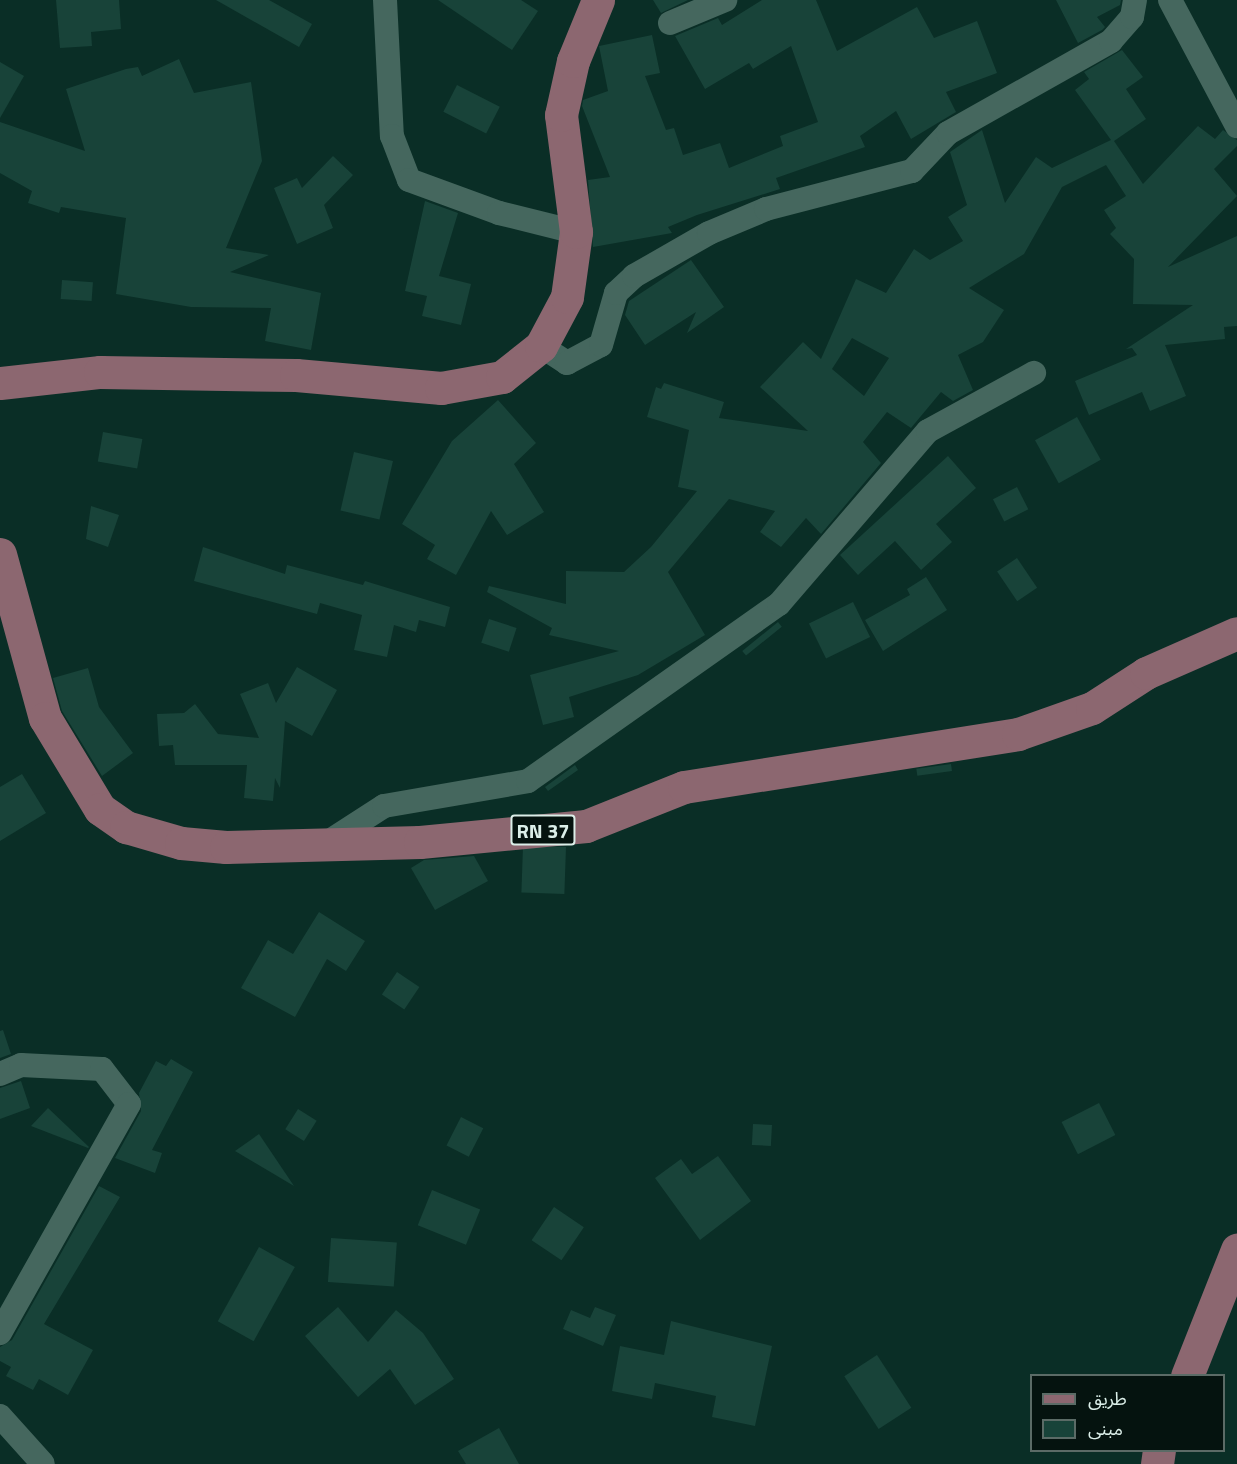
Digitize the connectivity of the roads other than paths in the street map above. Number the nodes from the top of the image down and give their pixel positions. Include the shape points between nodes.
1 (385, 0) edge
2 (598, 0) edge
3 (725, 0) edge
4 (1135, 0) edge
5 (1170, 0) edge
6 (670, 23) dead end
7 (1237, 126) edge
8 (576, 232) junction
9 (541, 346) junction
10 (1034, 373) dead end
11 (0, 383) edge
12 (0, 554) edge
13 (1237, 633) edge
14 (325, 844) junction
15 (0, 1074) edge
16 (1237, 1250) edge
17 (0, 1333) edge
18 (1188, 1374) edge
19 (0, 1416) edge
20 (43, 1464) edge

1 - 8 street via 392,136 409,180 499,213
2 - 8 main road via 573,61 561,115
3 - 6 street
4 - 9 street via 1132,17 1111,41 948,133 912,171 766,209 709,233 634,276 616,293 601,345 567,363
5 - 7 street
8 - 9 main road via 567,297
9 - 11 main road via 502,377 441,388 296,375 135,373
10 - 14 street via 928,431 779,604 528,781 384,806
12 - 14 main road, RN 37 via 45,718 100,809 126,827 181,843
13 - 14 main road, RN 37 via 1146,673 1092,708 1018,734 684,787 585,826 420,842
15 - 17 street via 21,1065 102,1069 129,1104
16 - 18 main road
19 - 20 street

